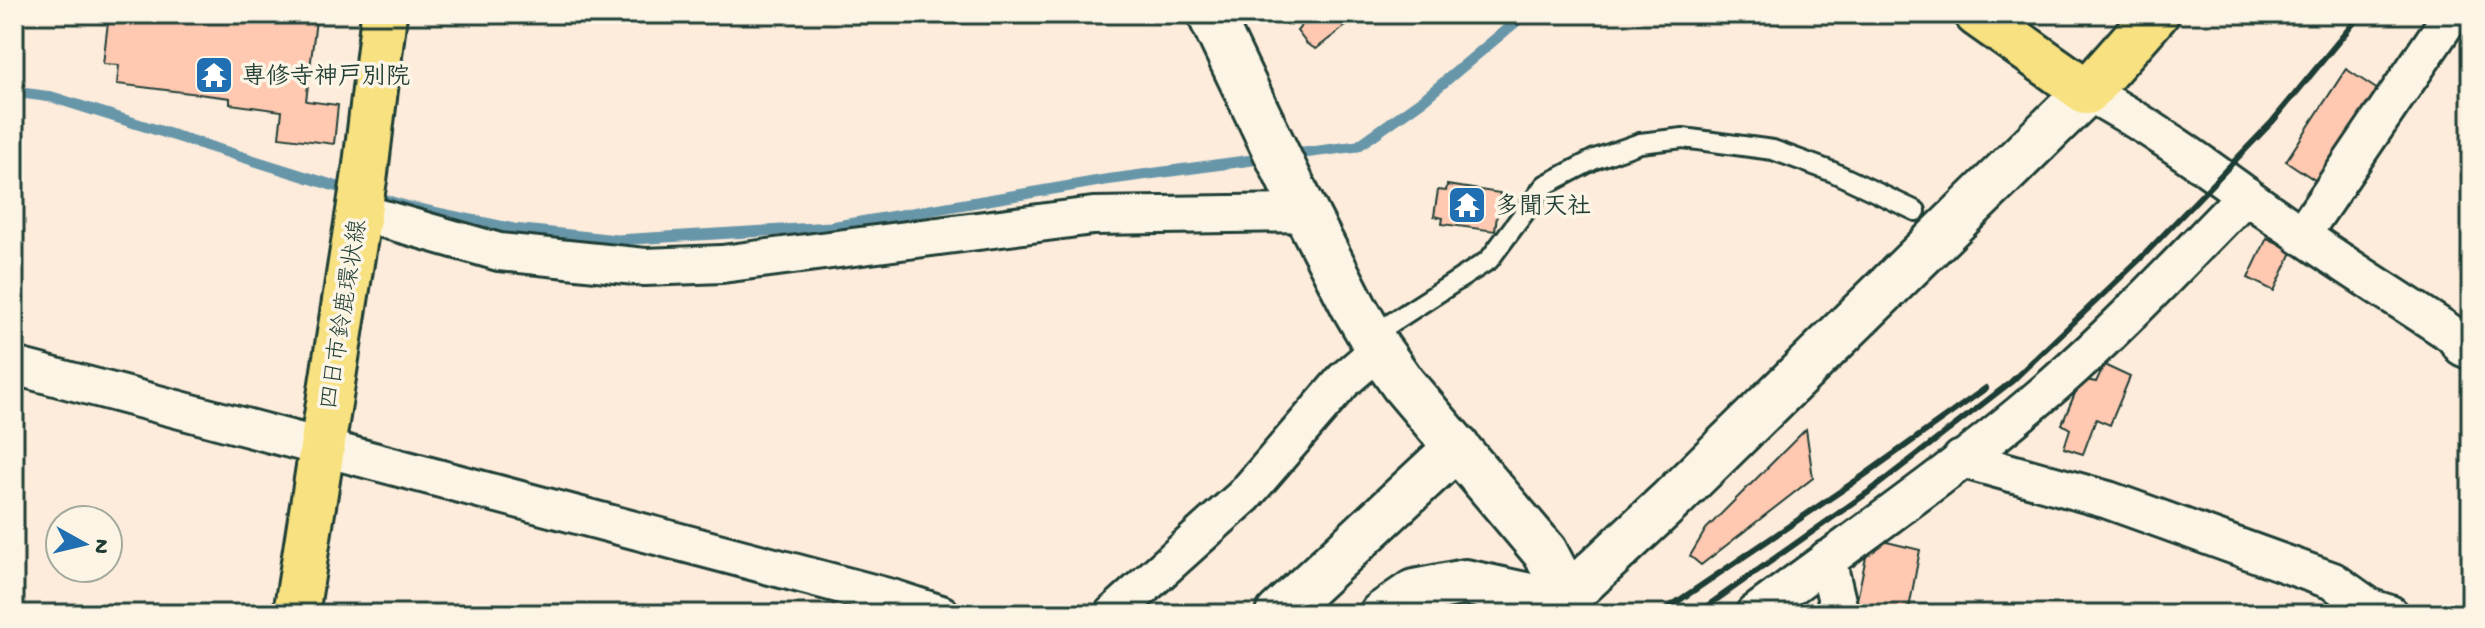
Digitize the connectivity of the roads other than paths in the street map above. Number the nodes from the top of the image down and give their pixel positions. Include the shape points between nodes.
1 (384, 14) edge
2 (1210, 14) edge
3 (1977, 14) edge
4 (2156, 14) edge
5 (2456, 27) edge
6 (2087, 92) junction
7 (2246, 195) junction
8 (361, 199) junction
9 (1301, 204) junction
10 (1916, 211) dead end
11 (2301, 236) junction
12 (1375, 343) junction
13 (2471, 351) edge
14 (14, 366) edge
15 (321, 447) junction
16 (1457, 447) junction
17 (1961, 459) junction
18 (1827, 559) junction
19 (1570, 605) edge
20 (296, 614) edge
21 (941, 614) edge
22 (1113, 614) edge
23 (1278, 614) edge
24 (1382, 614) edge
25 (1754, 614) edge
26 (1840, 614) edge
27 (2390, 614) edge

1 - 8 main road, 四日市鈴鹿環状線
2 - 9 street
3 - 6 main road
4 - 6 main road
5 - 11 street
6 - 7 street via 2129,114
6 - 19 street
7 - 11 street
7 - 17 street via 2107,336
8 - 9 street via 380,218 499,252 645,267 722,264 1093,216
8 - 15 main road, 四日市鈴鹿環状線
9 - 12 street
10 - 12 lane via 1773,150 1683,138 1640,143 1545,185 1489,260
11 - 13 street
12 - 16 street
12 - 22 street via 1244,496
14 - 15 street
15 - 20 main road, 四日市鈴鹿環状線
15 - 21 street
16 - 19 street via 1545,552
16 - 23 street
17 - 18 street
17 - 27 street via 2108,500 2333,581 2371,608
18 - 25 street
18 - 26 street
19 - 24 street via 1465,582 1414,592

